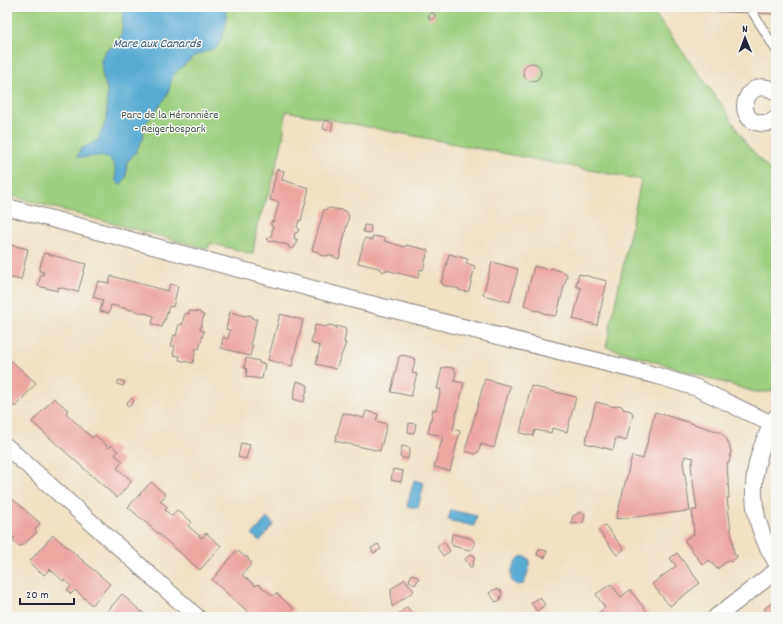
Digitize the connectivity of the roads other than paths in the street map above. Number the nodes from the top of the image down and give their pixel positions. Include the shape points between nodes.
1 (753, 13) dead end
2 (776, 50) edge
3 (776, 92) edge
4 (776, 120) edge
5 (7, 208) edge
6 (774, 420) edge
7 (7, 448) edge
8 (776, 562) edge
9 (776, 571) edge
10 (196, 617) edge
11 (716, 617) edge

1 - 2 lane
3 - 4 street via 770,88 754,89 748,94 745,102 745,112 750,120 770,124
5 - 6 street via 347,298 658,376 697,388
6 - 8 street via 756,466 754,498 758,523
7 - 10 street
9 - 11 street

